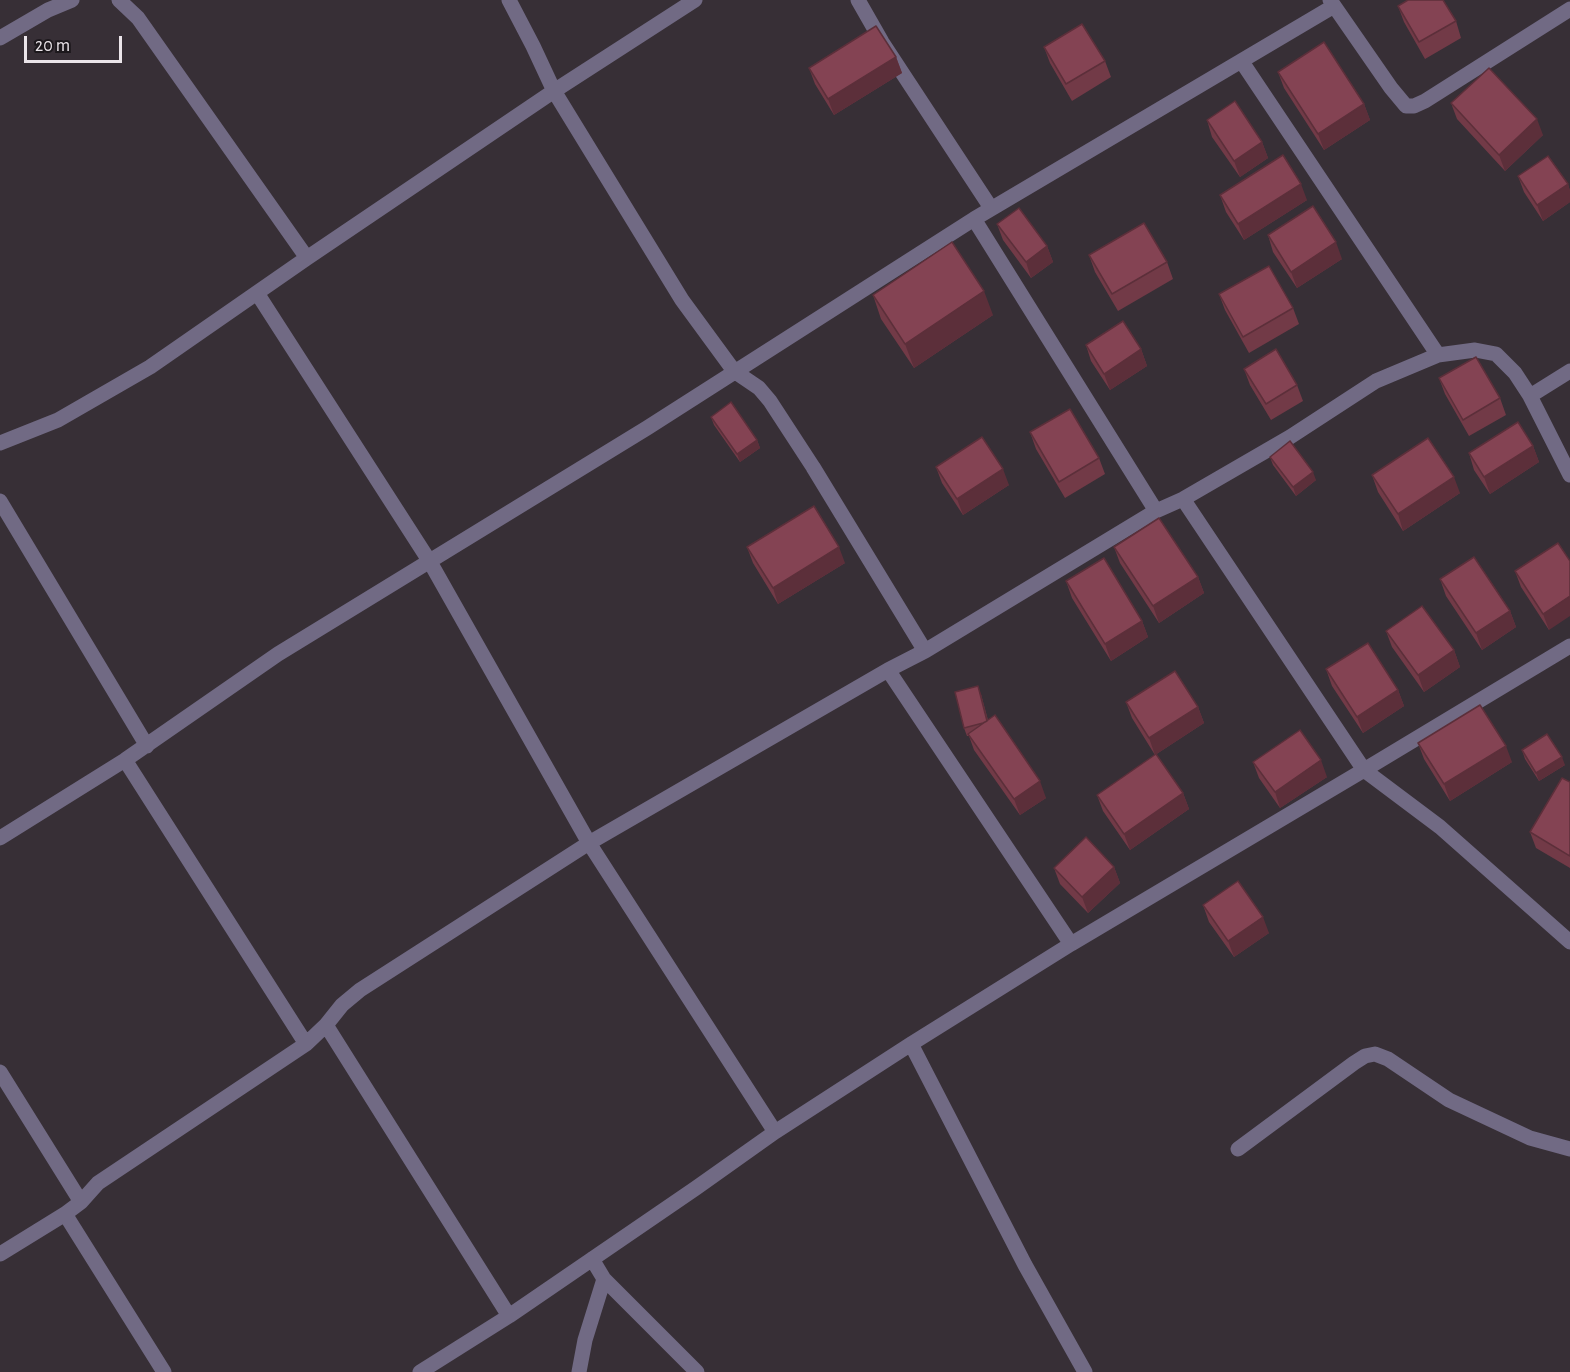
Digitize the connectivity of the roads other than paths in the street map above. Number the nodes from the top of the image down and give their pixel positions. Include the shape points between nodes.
1 (72, 0) edge
2 (118, 0) edge
3 (509, 0) edge
4 (695, 0) edge
5 (858, 0) edge
6 (1332, 3) edge
7 (1570, 9) edge
8 (0, 38) edge
9 (1242, 62) junction
10 (554, 91) junction
11 (991, 208) junction
12 (974, 219) junction
13 (307, 258) junction
14 (257, 293) junction
15 (1438, 355) junction
16 (734, 371) junction
17 (1570, 371) edge
18 (1530, 396) junction
19 (0, 443) edge
20 (1570, 475) edge
21 (1183, 499) junction
22 (0, 501) edge
23 (1156, 511) junction
24 (430, 562) junction
25 (1570, 646) edge
26 (925, 651) junction
27 (888, 670) junction
28 (147, 746) junction
29 (125, 760) junction
30 (1364, 770) junction
31 (0, 838) edge
32 (590, 843) junction
33 (1570, 942) edge
34 (1071, 944) junction
35 (326, 1025) junction
36 (306, 1044) junction
37 (911, 1044) junction
38 (0, 1072) edge
39 (775, 1132) junction
40 (1238, 1149) dead end
41 (1570, 1149) edge
42 (81, 1202) junction
43 (65, 1214) junction
44 (0, 1254) edge
45 (592, 1259) junction
46 (604, 1279) junction
47 (509, 1316) junction
48 (164, 1372) edge
49 (420, 1372) edge
50 (579, 1372) edge
51 (697, 1372) edge
52 (1085, 1372) edge

1 - 8 street
2 - 13 street via 138,18
3 - 10 street
4 - 10 street
5 - 11 street
6 - 7 street via 1406,106 1425,101
6 - 9 street
9 - 11 street
9 - 15 street
10 - 13 street
10 - 16 street via 682,300
11 - 12 street
12 - 16 street
12 - 23 street
13 - 14 street
14 - 19 street via 150,367 58,420
14 - 24 street
15 - 18 street via 1475,350 1496,354
15 - 21 street via 1376,381
16 - 24 street
16 - 26 street via 770,401
17 - 18 street
18 - 20 street
21 - 23 street
21 - 30 street
22 - 28 street
23 - 26 street
24 - 28 street via 278,654
24 - 32 street
25 - 30 street
26 - 27 street
27 - 32 street
27 - 34 street
28 - 29 street
29 - 31 street
29 - 36 street
30 - 33 street via 1440,827
30 - 34 street
32 - 35 street via 360,990
32 - 39 street
34 - 37 street
35 - 36 street
35 - 47 street
36 - 42 street via 98,1183
37 - 39 street
37 - 52 street
38 - 42 street
39 - 45 street
40 - 41 street via 1354,1063 1375,1054 1449,1100 1530,1138
42 - 43 street
43 - 44 street
43 - 48 street
45 - 46 street
45 - 47 street
46 - 50 street
46 - 51 street
47 - 49 street

